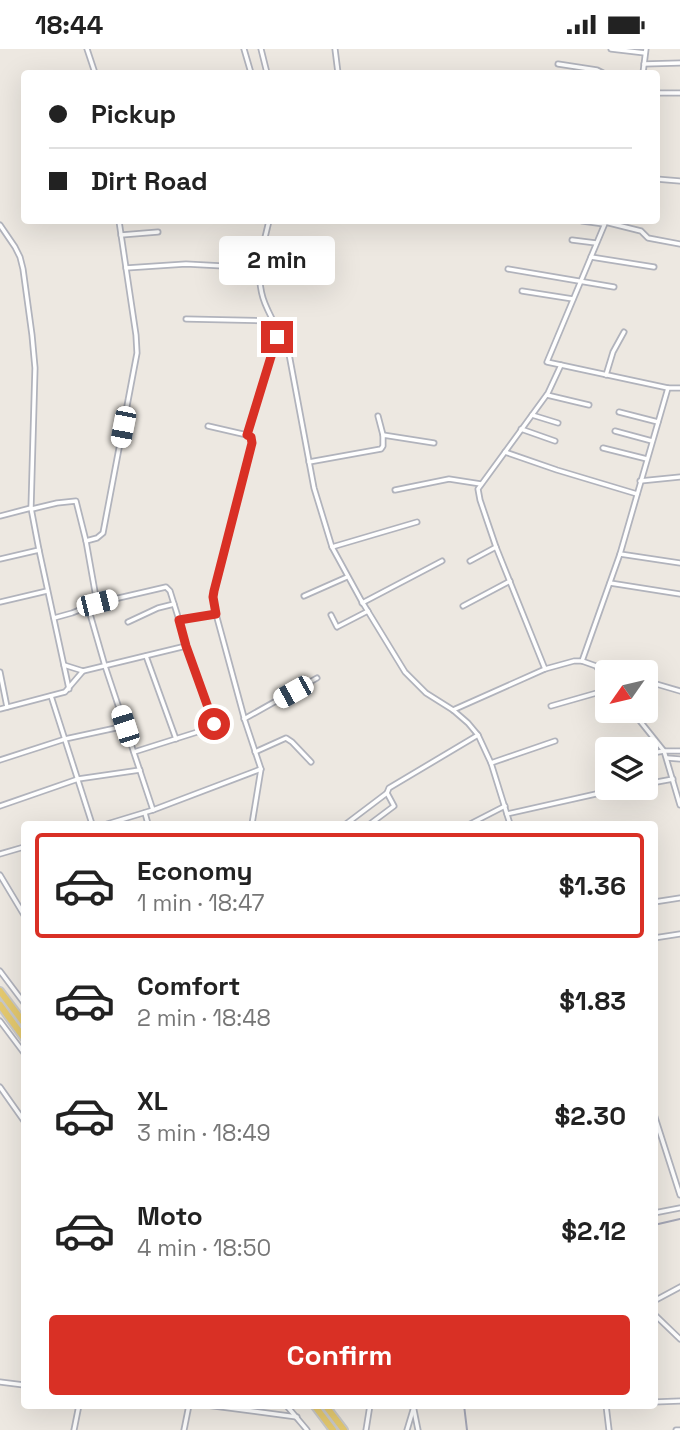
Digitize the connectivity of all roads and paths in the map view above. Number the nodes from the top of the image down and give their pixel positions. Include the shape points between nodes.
1 (87, 49) edge
2 (244, 49) edge
3 (261, 49) edge
4 (335, 49) edge
5 (611, 49) edge
6 (646, 51) edge
7 (680, 63) edge
8 (558, 64) dead end
9 (644, 64) junction
10 (94, 70) edge
11 (250, 70) edge
12 (266, 70) edge
13 (338, 70) edge
14 (597, 70) edge
15 (643, 70) edge
16 (660, 93) edge
17 (680, 93) edge
18 (660, 179) edge
19 (680, 181) edge
20 (119, 224) edge
21 (268, 224) edge
22 (604, 224) edge
23 (613, 224) edge
24 (0, 225) edge
25 (158, 232) dead end
26 (121, 235) junction
27 (572, 240) dead end
28 (596, 243) junction
29 (680, 244) edge
30 (591, 257) junction
31 (126, 268) junction
32 (260, 268) junction
33 (654, 268) dead end
34 (508, 269) dead end
35 (580, 281) junction
36 (614, 287) dead end
37 (522, 291) dead end
38 (573, 299) junction
39 (186, 319) dead end
40 (275, 321) junction
41 (624, 332) dead end
42 (277, 337) dead end
43 (561, 365) junction
44 (606, 375) junction
45 (680, 388) edge
46 (668, 389) junction
47 (546, 395) junction
48 (589, 405) dead end
49 (619, 412) dead end
50 (532, 415) junction
51 (378, 416) dead end
52 (658, 422) junction
53 (558, 423) dead end
54 (208, 426) dead end
55 (521, 429) junction
56 (615, 431) dead end
57 (247, 435) junction
58 (383, 435) junction
59 (555, 441) dead end
60 (652, 441) junction
61 (434, 443) dead end
62 (603, 448) dead end
63 (505, 451) junction
64 (647, 459) junction
65 (309, 462) junction
66 (680, 477) edge
67 (640, 481) junction
68 (481, 484) junction
69 (395, 490) dead end
70 (637, 494) junction
71 (32, 509) junction
72 (0, 516) edge
73 (417, 522) dead end
74 (86, 541) junction
75 (332, 547) junction
76 (496, 547) junction
77 (38, 550) junction
78 (620, 554) junction
79 (0, 559) edge
80 (442, 561) dead end
81 (470, 561) dead end
82 (680, 563) edge
83 (348, 577) junction
84 (510, 581) junction
85 (610, 583) junction
86 (47, 591) junction
87 (680, 594) edge
88 (304, 596) dead end
89 (0, 602) edge
90 (97, 603) junction
91 (362, 603) junction
92 (174, 604) junction
93 (463, 606) dead end
94 (88, 607) junction
95 (368, 611) junction
96 (216, 614) junction
97 (331, 615) dead end
98 (54, 618) junction
99 (179, 620) junction
100 (128, 622) dead end
101 (186, 646) junction
102 (146, 656) junction
103 (582, 661) junction
104 (64, 665) junction
105 (105, 666) junction
106 (595, 666) edge
107 (545, 669) junction
108 (83, 671) junction
109 (0, 672) edge
110 (317, 678) dead end
111 (658, 685) edge
112 (69, 689) junction
113 (680, 691) edge
114 (595, 693) edge
115 (51, 696) junction
116 (551, 706) dead end
117 (7, 707) junction
118 (0, 709) edge
119 (453, 710) junction
120 (244, 719) junction
121 (642, 723) edge
122 (125, 726) junction
123 (478, 734) junction
124 (65, 739) junction
125 (176, 739) junction
126 (555, 741) dead end
127 (664, 751) junction
128 (680, 751) edge
129 (134, 752) junction
130 (255, 752) junction
131 (658, 752) edge
132 (667, 758) junction
133 (680, 759) edge
134 (0, 760) edge
135 (311, 762) dead end
136 (491, 763) junction
137 (261, 769) junction
138 (140, 771) junction
139 (78, 779) junction
140 (673, 781) junction
141 (658, 783) edge
142 (680, 784) edge
143 (387, 793) junction
144 (595, 794) edge
145 (680, 805) edge
146 (0, 806) edge
147 (505, 806) junction
148 (153, 810) junction
149 (145, 813) junction
150 (507, 814) junction
151 (91, 821) edge
152 (117, 821) edge
153 (147, 821) edge
154 (252, 821) edge
155 (350, 821) edge
156 (374, 821) edge
157 (476, 821) edge
158 (509, 821) edge
159 (21, 849) edge
160 (0, 854) edge
161 (0, 875) edge
162 (680, 898) edge
163 (658, 901) edge
164 (21, 910) edge
165 (680, 934) edge
166 (658, 937) edge
167 (0, 971) edge
168 (0, 989) edge
169 (21, 999) edge
170 (0, 1005) edge
171 (21, 1013) edge
172 (21, 1019) edge
173 (0, 1021) edge
174 (21, 1034) edge
175 (21, 1049) edge
176 (0, 1087) edge
177 (21, 1117) edge
178 (658, 1126) edge
179 (679, 1186) edge
180 (680, 1195) edge
181 (680, 1208) edge
182 (658, 1212) edge
183 (680, 1287) edge
184 (658, 1299) edge
185 (658, 1318) edge
186 (680, 1339) edge
187 (0, 1382) edge
188 (21, 1385) edge
189 (680, 1401) edge
190 (658, 1402) edge
191 (78, 1409) edge
192 (188, 1409) edge
193 (236, 1409) edge
194 (290, 1409) edge
195 (317, 1409) edge
196 (328, 1409) edge
197 (369, 1409) edge
198 (412, 1409) edge
199 (413, 1409) edge
200 (606, 1409) edge
201 (297, 1417) junction
202 (74, 1430) edge
203 (184, 1430) edge
204 (307, 1430) edge
205 (333, 1430) edge
206 (344, 1430) edge
207 (366, 1430) edge
208 (407, 1430) edge
209 (418, 1430) edge
210 (609, 1430) edge

1 - 10 street
2 - 11 street
3 - 12 street
4 - 13 street
5 - 6 street
6 - 9 street
7 - 9 street
8 - 14 street
9 - 15 street
16 - 17 street
18 - 19 street
20 - 26 street
21 - 32 street
22 - 28 street
23 - 29 street
24 - 71 street via 20,257 32,335
25 - 26 street
26 - 31 street
27 - 28 street
28 - 30 street
30 - 33 street
30 - 35 street
31 - 32 street via 186,264
31 - 74 street via 136,362 103,533
32 - 40 street via 263,298
34 - 35 street
35 - 36 street
35 - 38 street
37 - 38 street
38 - 43 street via 547,362
39 - 40 street
40 - 65 street via 289,354
41 - 44 street
42 - 57 street
43 - 44 street
43 - 47 street
44 - 46 street
45 - 46 street
46 - 52 street
47 - 48 street
47 - 50 street
49 - 52 street
50 - 53 street
50 - 55 street
51 - 58 street
52 - 60 street
54 - 57 street
55 - 59 street
55 - 63 street
56 - 60 street
57 - 96 street via 252,443 214,591
58 - 61 street
58 - 65 street via 381,449
60 - 64 street
62 - 64 street
63 - 68 street
63 - 70 street
64 - 67 street
65 - 75 street
66 - 67 street
67 - 70 street
68 - 69 street via 449,479
68 - 76 street via 478,494
70 - 78 street
71 - 72 street
71 - 74 street via 75,500
71 - 77 street
73 - 75 street
74 - 90 street
75 - 83 street
76 - 81 street
76 - 84 street
77 - 79 street
77 - 86 street
78 - 82 street
78 - 85 street
80 - 91 street
83 - 88 street
83 - 91 street
84 - 93 street
84 - 107 street
85 - 87 street
85 - 103 street
86 - 89 street
86 - 98 street
90 - 92 street via 166,587
90 - 94 street
91 - 95 street
92 - 99 street
92 - 100 street
94 - 98 street
94 - 105 street
95 - 97 street via 337,627
95 - 119 street via 404,672
96 - 99 street
96 - 120 street
98 - 104 street
99 - 101 street
101 - 102 street
101 - 125 street via 214,725
102 - 105 street
102 - 125 street
103 - 106 street
103 - 107 street
104 - 108 street
104 - 112 street
105 - 108 street
105 - 122 street
107 - 119 street
108 - 112 street
109 - 117 street
110 - 120 street
111 - 113 street
112 - 115 street
114 - 116 street
115 - 117 street
115 - 124 street
117 - 118 street
119 - 123 street
120 - 130 street
121 - 127 street
122 - 124 street
122 - 129 street
123 - 136 street
123 - 143 street
124 - 134 street
124 - 139 street
125 - 129 street
126 - 136 street
127 - 128 street
127 - 131 street
127 - 132 street
129 - 138 street
130 - 135 street via 286,738
130 - 137 street
132 - 133 street
132 - 140 street
136 - 147 street
137 - 148 street
137 - 154 street
138 - 139 street
138 - 148 street
139 - 146 street
139 - 151 street
140 - 141 street
140 - 142 street
140 - 145 street
143 - 155 street
143 - 156 street via 394,806
144 - 150 street
147 - 150 street
147 - 157 street
148 - 149 street
149 - 152 street
149 - 153 street
150 - 158 street
159 - 160 street
161 - 164 street
162 - 163 street
165 - 166 street
167 - 169 street
168 - 171 main road
168 - 172 main road
170 - 174 main road
173 - 175 street
176 - 177 street
178 - 179 street
179 - 180 street
181 - 182 street
183 - 184 street
185 - 186 street
187 - 188 street
189 - 190 street
191 - 202 street
192 - 203 street
193 - 201 street
194 - 201 street
195 - 205 main road
196 - 206 main road
197 - 207 street
198 - 208 street
199 - 209 street
200 - 210 street
201 - 204 street

